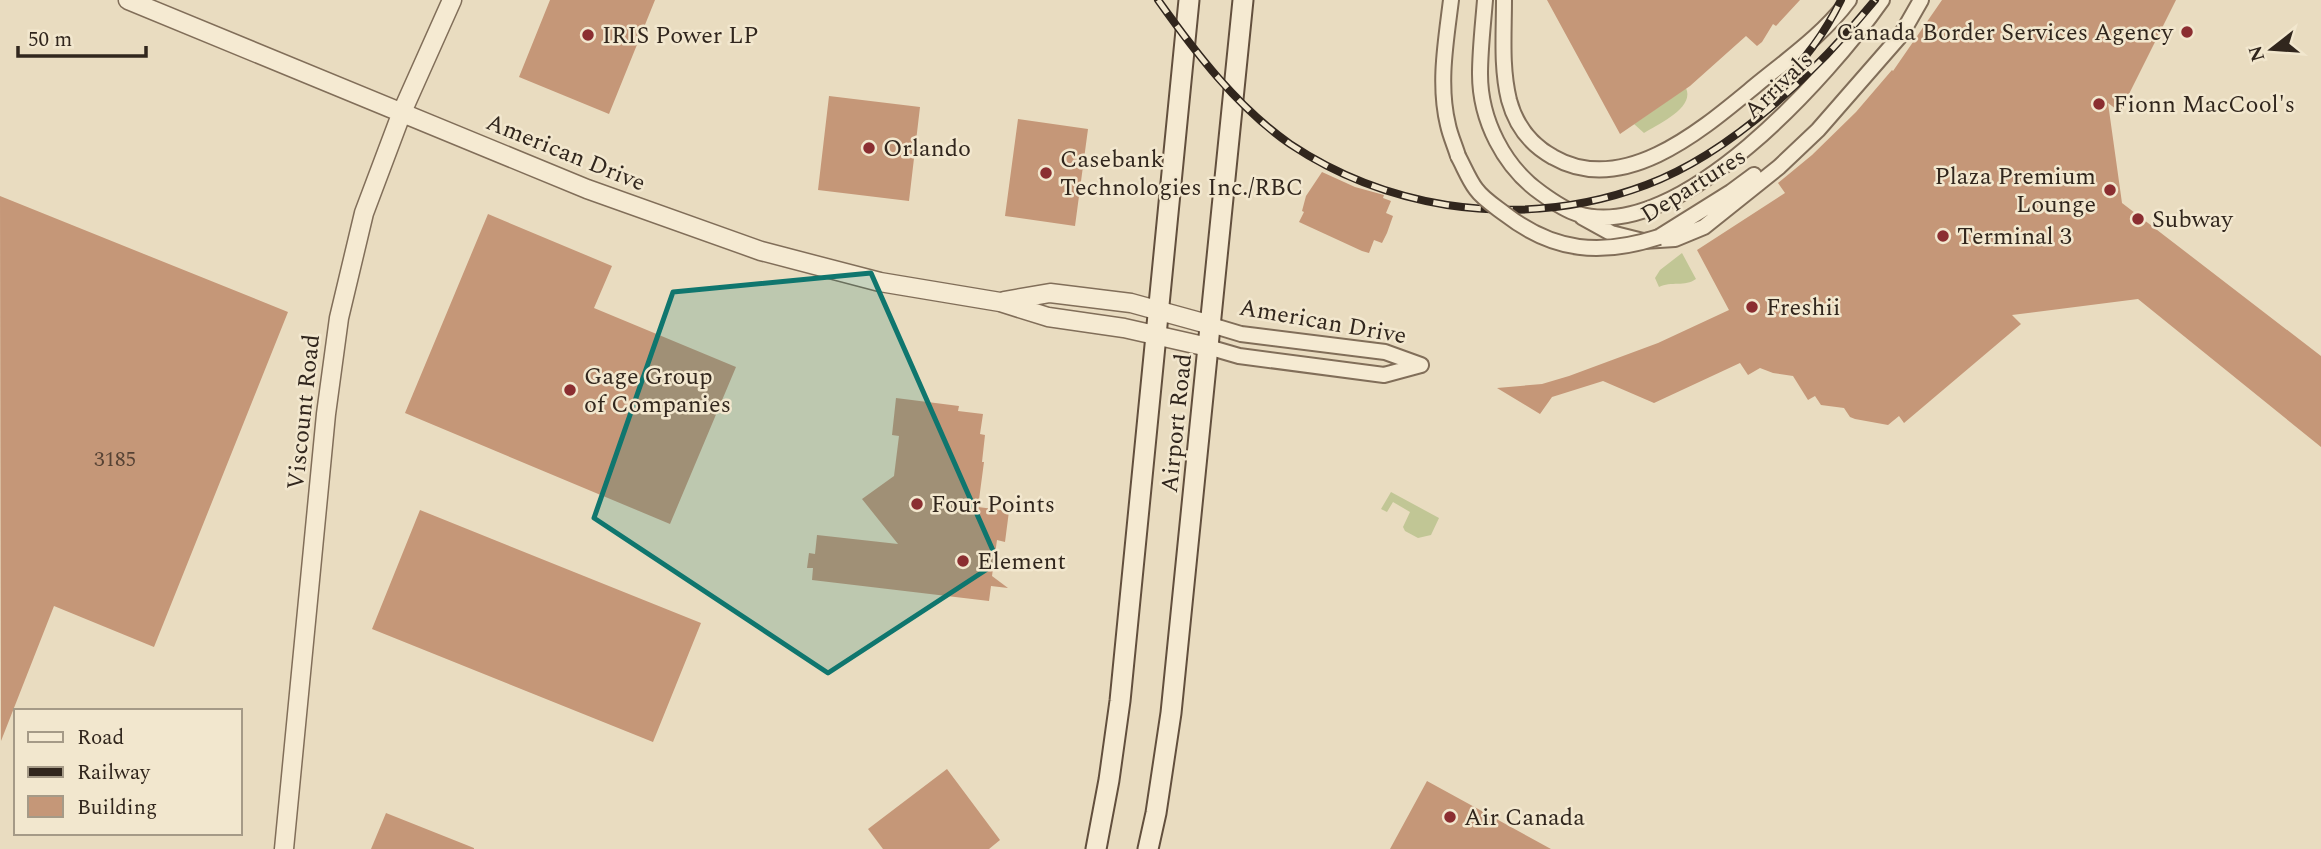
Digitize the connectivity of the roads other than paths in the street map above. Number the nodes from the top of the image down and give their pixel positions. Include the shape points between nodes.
1 (128, 0) edge
2 (452, 0) edge
3 (1189, 0) edge
4 (1243, 0) edge
5 (1451, 0) edge
6 (1485, 0) edge
7 (1504, 0) edge
8 (1849, 0) edge
9 (1882, 0) edge
10 (1914, 0) edge
11 (1921, 0) edge
12 (402, 112) junction
13 (1578, 214) junction
14 (1000, 302) junction
15 (1158, 310) junction
16 (1211, 325) junction
17 (1156, 335) junction
18 (1208, 347) junction
19 (284, 849) edge
20 (1096, 849) edge
21 (1148, 849) edge

1 - 12 street, American Drive
2 - 12 street, Viscount Road
3 - 15 main road, Airport Road
4 - 16 main road, Airport Road
5 - 10 street, Departures, bridge via 1443,86 1447,124 1477,191 1547,240 1589,249 1659,237 1731,192 1789,147 1833,104
6 - 13 street via 1480,76 1484,107 1498,144 1534,188
7 - 8 street via 1503,64 1516,118 1535,146 1564,163 1591,169 1645,161 1707,125 1806,45
9 - 13 street, Arrivals via 1791,109 1688,190 1632,214
11 - 13 street via 1901,35 1818,130 1704,227 1675,239 1643,241 1611,233
12 - 14 street, American Drive via 587,189 761,251 880,282
12 - 19 street, Viscount Road via 363,213 339,318
14 - 15 street, American Drive via 1050,293
14 - 17 street, American Drive via 1048,317
15 - 16 street, American Drive
15 - 17 main road, Airport Road
16 - 18 main road, Airport Road
16 - 18 street, American Drive via 1241,334 1385,352 1421,365 1384,375 1239,356
17 - 18 street, American Drive
17 - 20 main road, Airport Road via 1120,701
18 - 21 main road, Airport Road via 1171,713

